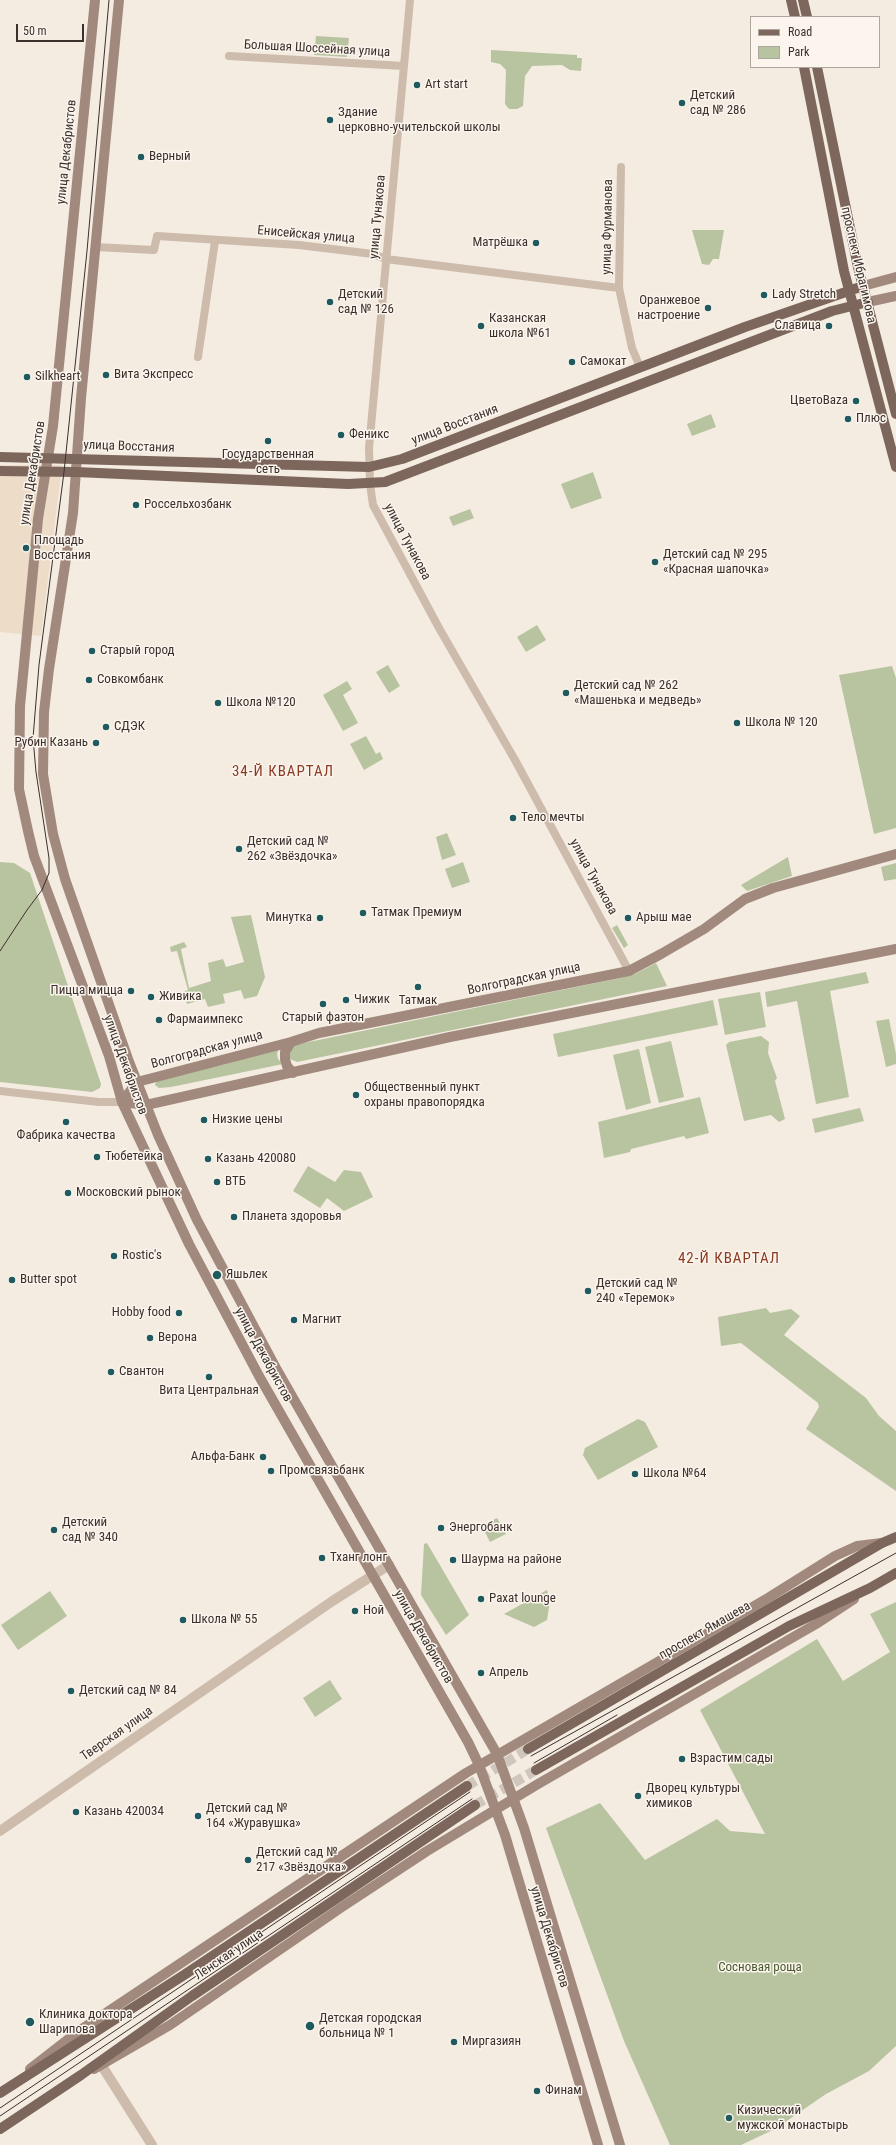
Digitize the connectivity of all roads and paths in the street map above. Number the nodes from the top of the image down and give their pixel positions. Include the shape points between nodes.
1 (95, 0) edge
2 (119, 0) edge
3 (410, 0) edge
4 (791, 0) edge
5 (803, 0) edge
6 (795, 16) edge
7 (807, 16) edge
8 (229, 56) dead end
9 (404, 66) junction
10 (804, 68) edge
11 (817, 68) edge
12 (621, 166) dead end
13 (215, 241) junction
14 (95, 247) junction
15 (386, 259) junction
16 (896, 278) edge
17 (863, 286) junction
18 (619, 288) junction
19 (849, 290) junction
20 (896, 296) edge
21 (868, 302) junction
22 (853, 306) junction
23 (198, 356) dead end
24 (640, 367) junction
25 (896, 414) edge
26 (0, 457) edge
27 (48, 458) junction
28 (77, 458) junction
29 (369, 467) junction
30 (896, 467) edge
31 (0, 471) edge
32 (45, 472) junction
33 (76, 472) junction
34 (370, 484) junction
35 (896, 854) edge
36 (896, 949) edge
37 (629, 971) junction
38 (291, 1042) junction
39 (293, 1073) junction
40 (137, 1082) junction
41 (0, 1091) edge
42 (122, 1102) junction
43 (146, 1105) junction
44 (891, 1539) edge
45 (389, 1565) junction
46 (896, 1574) edge
47 (374, 1575) junction
48 (870, 1588) junction
49 (528, 1749) tunnel mouth
50 (497, 1754) junction
51 (479, 1765) junction
52 (536, 1770) tunnel mouth
53 (467, 1786) tunnel mouth
54 (514, 1799) junction
55 (475, 1805) tunnel mouth
56 (496, 1810) junction
57 (0, 1831) edge
58 (102, 2066) junction
59 (81, 2075) junction
60 (0, 2093) edge
61 (0, 2129) edge
62 (152, 2145) edge
63 (598, 2145) edge
64 (620, 2145) edge

1 - 27 main road, улица Декабристов
2 - 14 main road, улица Декабристов
3 - 9 street, улица Тунакова
4 - 6 main road
5 - 7 main road
8 - 9 street, Большая Шоссейная улица
9 - 15 street, улица Тунакова
10 - 19 main road, проспект Ибрагимова
11 - 17 main road, проспект Ибрагимова
12 - 18 street, улица Фурманова
13 - 14 street, Енисейская улица via 157,236 154,250
13 - 15 street, Енисейская улица via 340,249 373,254
13 - 23 street
14 - 28 main road, улица Декабристов
15 - 18 street, Енисейская улица
15 - 29 street, улица Тунакова
16 - 17 main road, улица Восстания
17 - 19 main road, улица Восстания
17 - 21 main road, проспект Ибрагимова
18 - 24 street, улица Фурманова via 632,348
19 - 22 main road, проспект Ибрагимова
19 - 24 main road, улица Восстания
20 - 21 main road, улица Восстания
21 - 22 main road, улица Восстания
21 - 25 main road, проспект Ибрагимова
22 - 30 main road, проспект Ибрагимова
22 - 34 main road, улица Восстания via 832,311 385,482
24 - 29 main road, улица Восстания via 402,459
26 - 27 main road, улица Восстания
27 - 28 main road, улица Восстания
27 - 32 main road, улица Декабристов
28 - 29 main road, улица Восстания
28 - 33 main road, улица Декабристов
29 - 34 street, улица Тунакова
31 - 32 main road, улица Восстания
32 - 33 main road, улица Восстания
32 - 42 main road, улица Декабристов via 34,555 20,706 19,789 34,856 109,1056
33 - 34 main road, улица Восстания
33 - 40 main road, улица Декабристов via 69,547 49,669 43,736 43,774 57,853
34 - 37 street, улица Тунакова via 374,507
35 - 37 main road, Волгоградская улица via 788,884 745,899 704,929
36 - 39 main road via 538,1018
37 - 38 main road, Волгоградская улица via 326,1031
38 - 39 main road via 285,1052 285,1058
38 - 40 main road, Волгоградская улица
39 - 43 main road
40 - 42 main road, Волгоградская улица
40 - 43 main road, улица Декабристов
41 - 42 street via 99,1102
42 - 43 main road
42 - 47 main road, улица Декабристов via 189,1244 259,1376
43 - 45 main road, улица Декабристов via 197,1220 277,1370
44 - 49 main road, проспект Ямашева
44 - 50 main road via 857,1546 835,1556 768,1598
45 - 47 street, Тверская улица
45 - 50 main road, улица Декабристов
46 - 48 main road
47 - 51 main road, улица Декабристов
47 - 57 street, Тверская улица via 331,1602
48 - 52 main road via 789,1626
48 - 54 main road via 816,1624
50 - 51 main road
50 - 54 main road, улица Декабристов
51 - 56 main road, улица Декабристов
51 - 60 main road via 364,1839 79,2031
53 - 60 main road, Ленская улица via 184,1975
54 - 56 main road
54 - 64 main road, улица Декабристов
55 - 59 main road, Ленская улица via 192,1996
56 - 58 main road via 427,1851 170,2025
56 - 63 main road, улица Декабристов
58 - 59 main road
58 - 62 street
59 - 61 main road, Ленская улица

